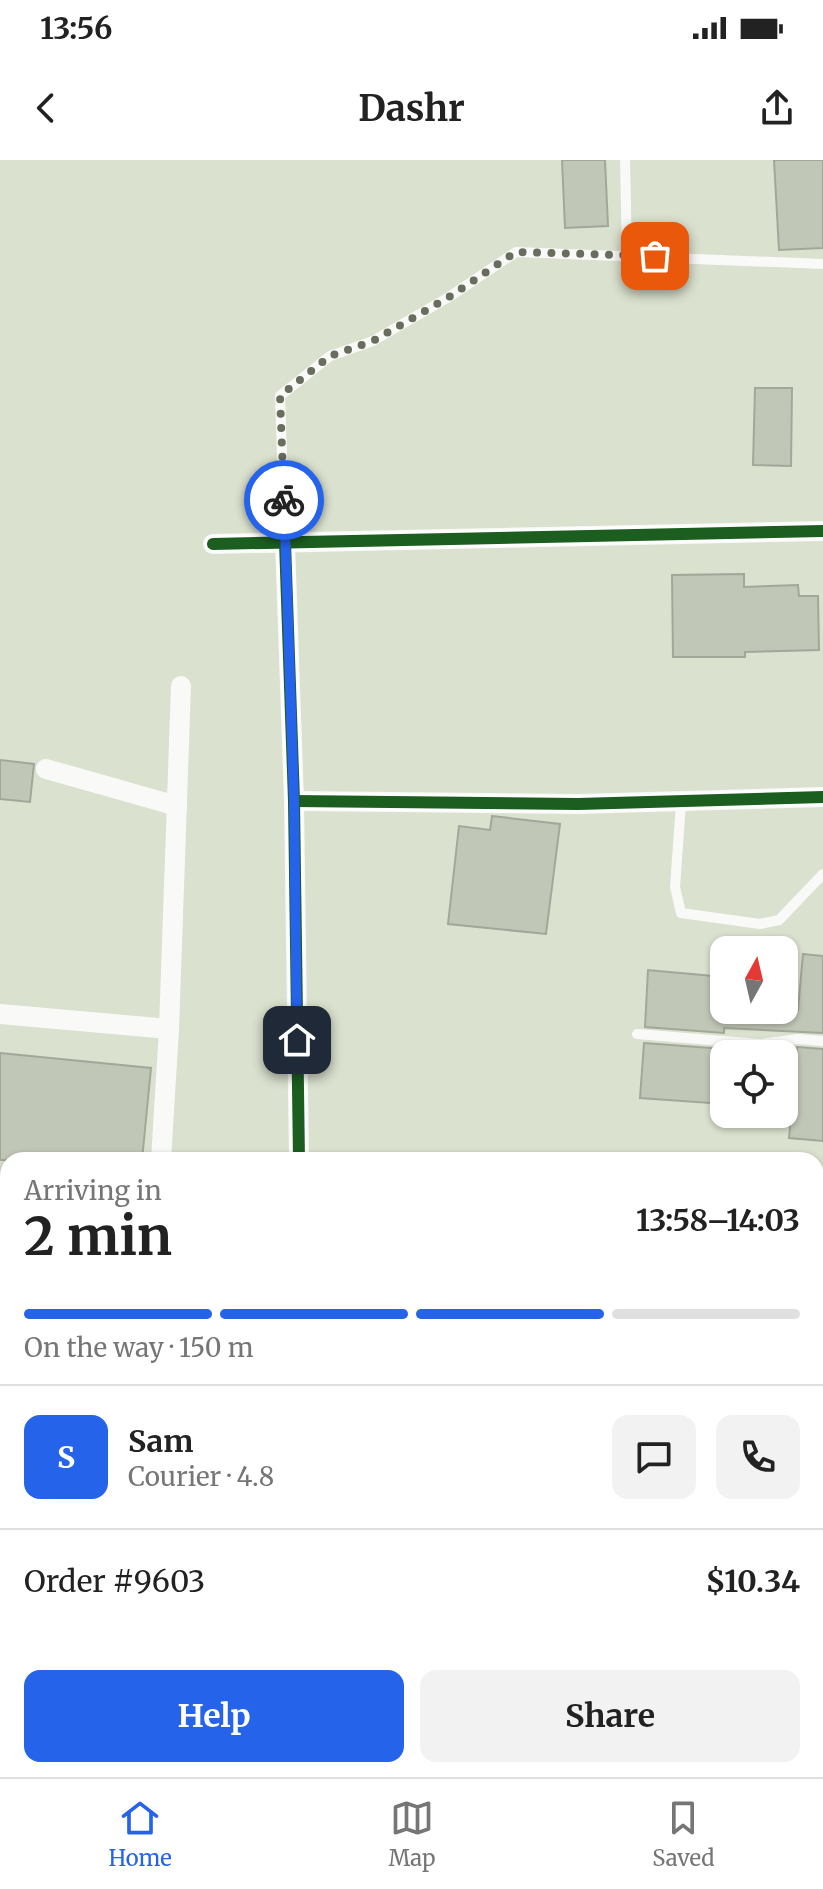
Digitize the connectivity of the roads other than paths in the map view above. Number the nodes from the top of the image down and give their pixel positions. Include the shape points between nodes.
1 (625, 160) edge
2 (627, 255) junction
3 (823, 264) edge
4 (823, 531) edge
5 (285, 542) junction
6 (213, 544) dead end
7 (181, 686) dead end
8 (46, 769) dead end
9 (823, 797) edge
10 (294, 801) junction
11 (681, 803) junction
12 (177, 806) junction
13 (823, 874) edge
14 (0, 1014) edge
15 (169, 1029) junction
16 (637, 1034) dead end
17 (823, 1041) edge
18 (161, 1152) edge
19 (299, 1152) edge

1 - 2 lane
2 - 3 lane
2 - 5 lane via 516,252 373,341 330,356 280,396
4 - 5 street
5 - 6 street
5 - 10 street
7 - 12 street
8 - 12 street
9 - 11 street
10 - 11 street
10 - 19 street
11 - 13 lane via 675,887 681,913 760,924 779,920
12 - 15 street
14 - 15 street
15 - 18 street
16 - 17 lane via 760,1044

